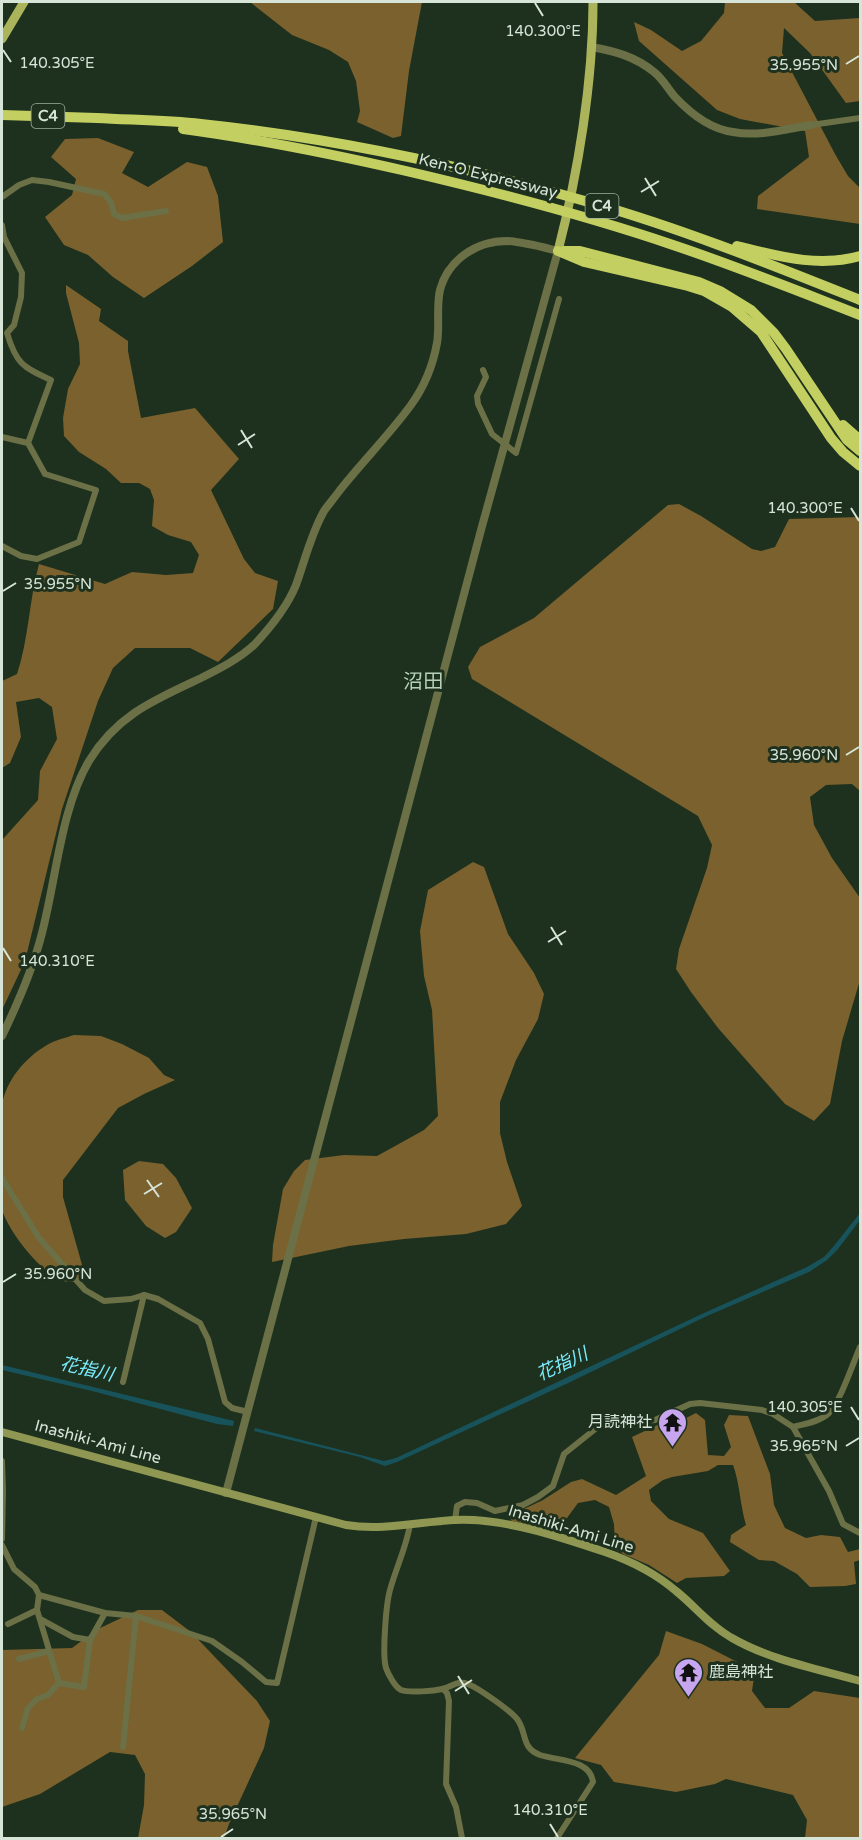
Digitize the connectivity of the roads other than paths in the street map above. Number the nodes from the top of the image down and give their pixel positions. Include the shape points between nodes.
1 (24, 2) edge
2 (593, 2) edge
3 (2, 39) edge
4 (591, 47) junction
5 (2, 115) edge
6 (95, 118) junction
7 (861, 118) edge
8 (811, 125) joint
9 (2, 197) edge
10 (166, 211) dead end
11 (2, 225) edge
12 (684, 232) junction
13 (558, 251) junction
14 (861, 256) edge
15 (559, 299) dead end
16 (819, 299) junction
17 (861, 300) edge
18 (734, 304) junction
19 (861, 315) edge
20 (861, 320) edge
21 (4, 332) edge
22 (483, 370) dead end
23 (828, 410) junction
24 (817, 417) junction
25 (2, 436) edge
26 (861, 440) edge
27 (28, 443) junction
28 (505, 446) junction
29 (861, 451) edge
30 (861, 460) edge
31 (861, 466) edge
32 (2, 546) edge
33 (2, 1035) edge
34 (2, 1178) edge
35 (144, 1295) junction
36 (861, 1347) edge
37 (123, 1382) dead end
38 (248, 1412) junction
39 (793, 1427) junction
40 (2, 1432) edge
41 (2, 1461) edge
42 (226, 1493) junction
43 (2, 1515) edge
44 (316, 1517) junction
45 (455, 1520) junction
46 (410, 1525) junction
47 (861, 1533) edge
48 (2, 1539) edge
49 (2, 1545) edge
50 (39, 1595) junction
51 (37, 1610) junction
52 (105, 1613) junction
53 (136, 1616) junction
54 (39, 1618) junction
55 (8, 1624) dead end
56 (90, 1640) junction
57 (49, 1652) junction
58 (19, 1659) dead end
59 (861, 1681) edge
60 (59, 1683) junction
61 (443, 1689) junction
62 (21, 1728) dead end
63 (123, 1747) dead end
64 (462, 1839) edge
65 (557, 1839) edge

1 - 3 main road
2 - 4 main road
4 - 8 street via 644,64 694,115 723,130 764,133
4 - 13 main road via 574,186
5 - 6 highway, Ken-O Expressway / C4
6 - 12 highway, Ken-O Expressway / C4 via 199,123 424,160 507,179
6 - 16 highway, Ken-O Expressway / C4 via 270,141 498,192 674,245
7 - 8 street
9 - 10 street via 32,180 104,194 114,214 122,218
11 - 21 street via 22,273 14,325
12 - 14 highway via 800,261
12 - 17 highway, Ken-O Expressway / C4
13 - 18 highway via 584,262 717,294
13 - 28 street
13 - 33 street via 493,242 474,248 450,267 440,291 437,344 428,375 410,406 325,510 296,585 278,616 251,648 236,659 139,709 115,728 89,761 68,816 42,934 20,998
15 - 28 street via 516,453
16 - 19 highway, Ken-O Expressway / C4
16 - 20 highway
18 - 23 highway via 751,310 774,333
18 - 24 highway via 761,332
21 - 27 street via 14,354 28,370 51,380
22 - 28 street via 486,377 477,396 478,404 492,434
23 - 26 highway
23 - 29 highway via 847,440
24 - 30 highway via 844,448
24 - 31 highway via 843,452
25 - 27 street
27 - 32 street via 45,474 96,490 79,542 37,559
28 - 38 street
34 - 35 street via 39,1238 85,1290 104,1301
35 - 37 street
35 - 38 street via 200,1323 225,1402
36 - 39 street via 828,1414
38 - 42 street
39 - 45 street via 762,1410 717,1403 690,1404 642,1422 614,1419 564,1454 553,1486 538,1497 495,1511 465,1502 457,1506
39 - 47 street via 830,1491 843,1524
40 - 42 main road, Inashiki-Ami Line
41 - 43 street
42 - 44 main road, Inashiki-Ami Line
43 - 48 street
44 - 46 main road, Inashiki-Ami Line via 359,1527
44 - 53 street via 277,1683 266,1682 212,1641
45 - 46 main road, Inashiki-Ami Line
45 - 59 main road, Inashiki-Ami Line via 509,1525 633,1563 674,1589 730,1637 780,1658
46 - 61 street via 389,1593 386,1667 401,1690
49 - 50 street via 14,1569
50 - 51 street
50 - 52 street
51 - 54 street
51 - 55 street
52 - 53 street
52 - 56 street
53 - 63 street
54 - 56 street via 73,1637
54 - 57 street
56 - 60 street via 84,1687
57 - 58 street
57 - 60 street
60 - 62 street via 28,1708
61 - 64 street via 449,1701 446,1784 456,1807
61 - 65 street via 459,1682 469,1685 513,1714 532,1750 590,1772 593,1782

